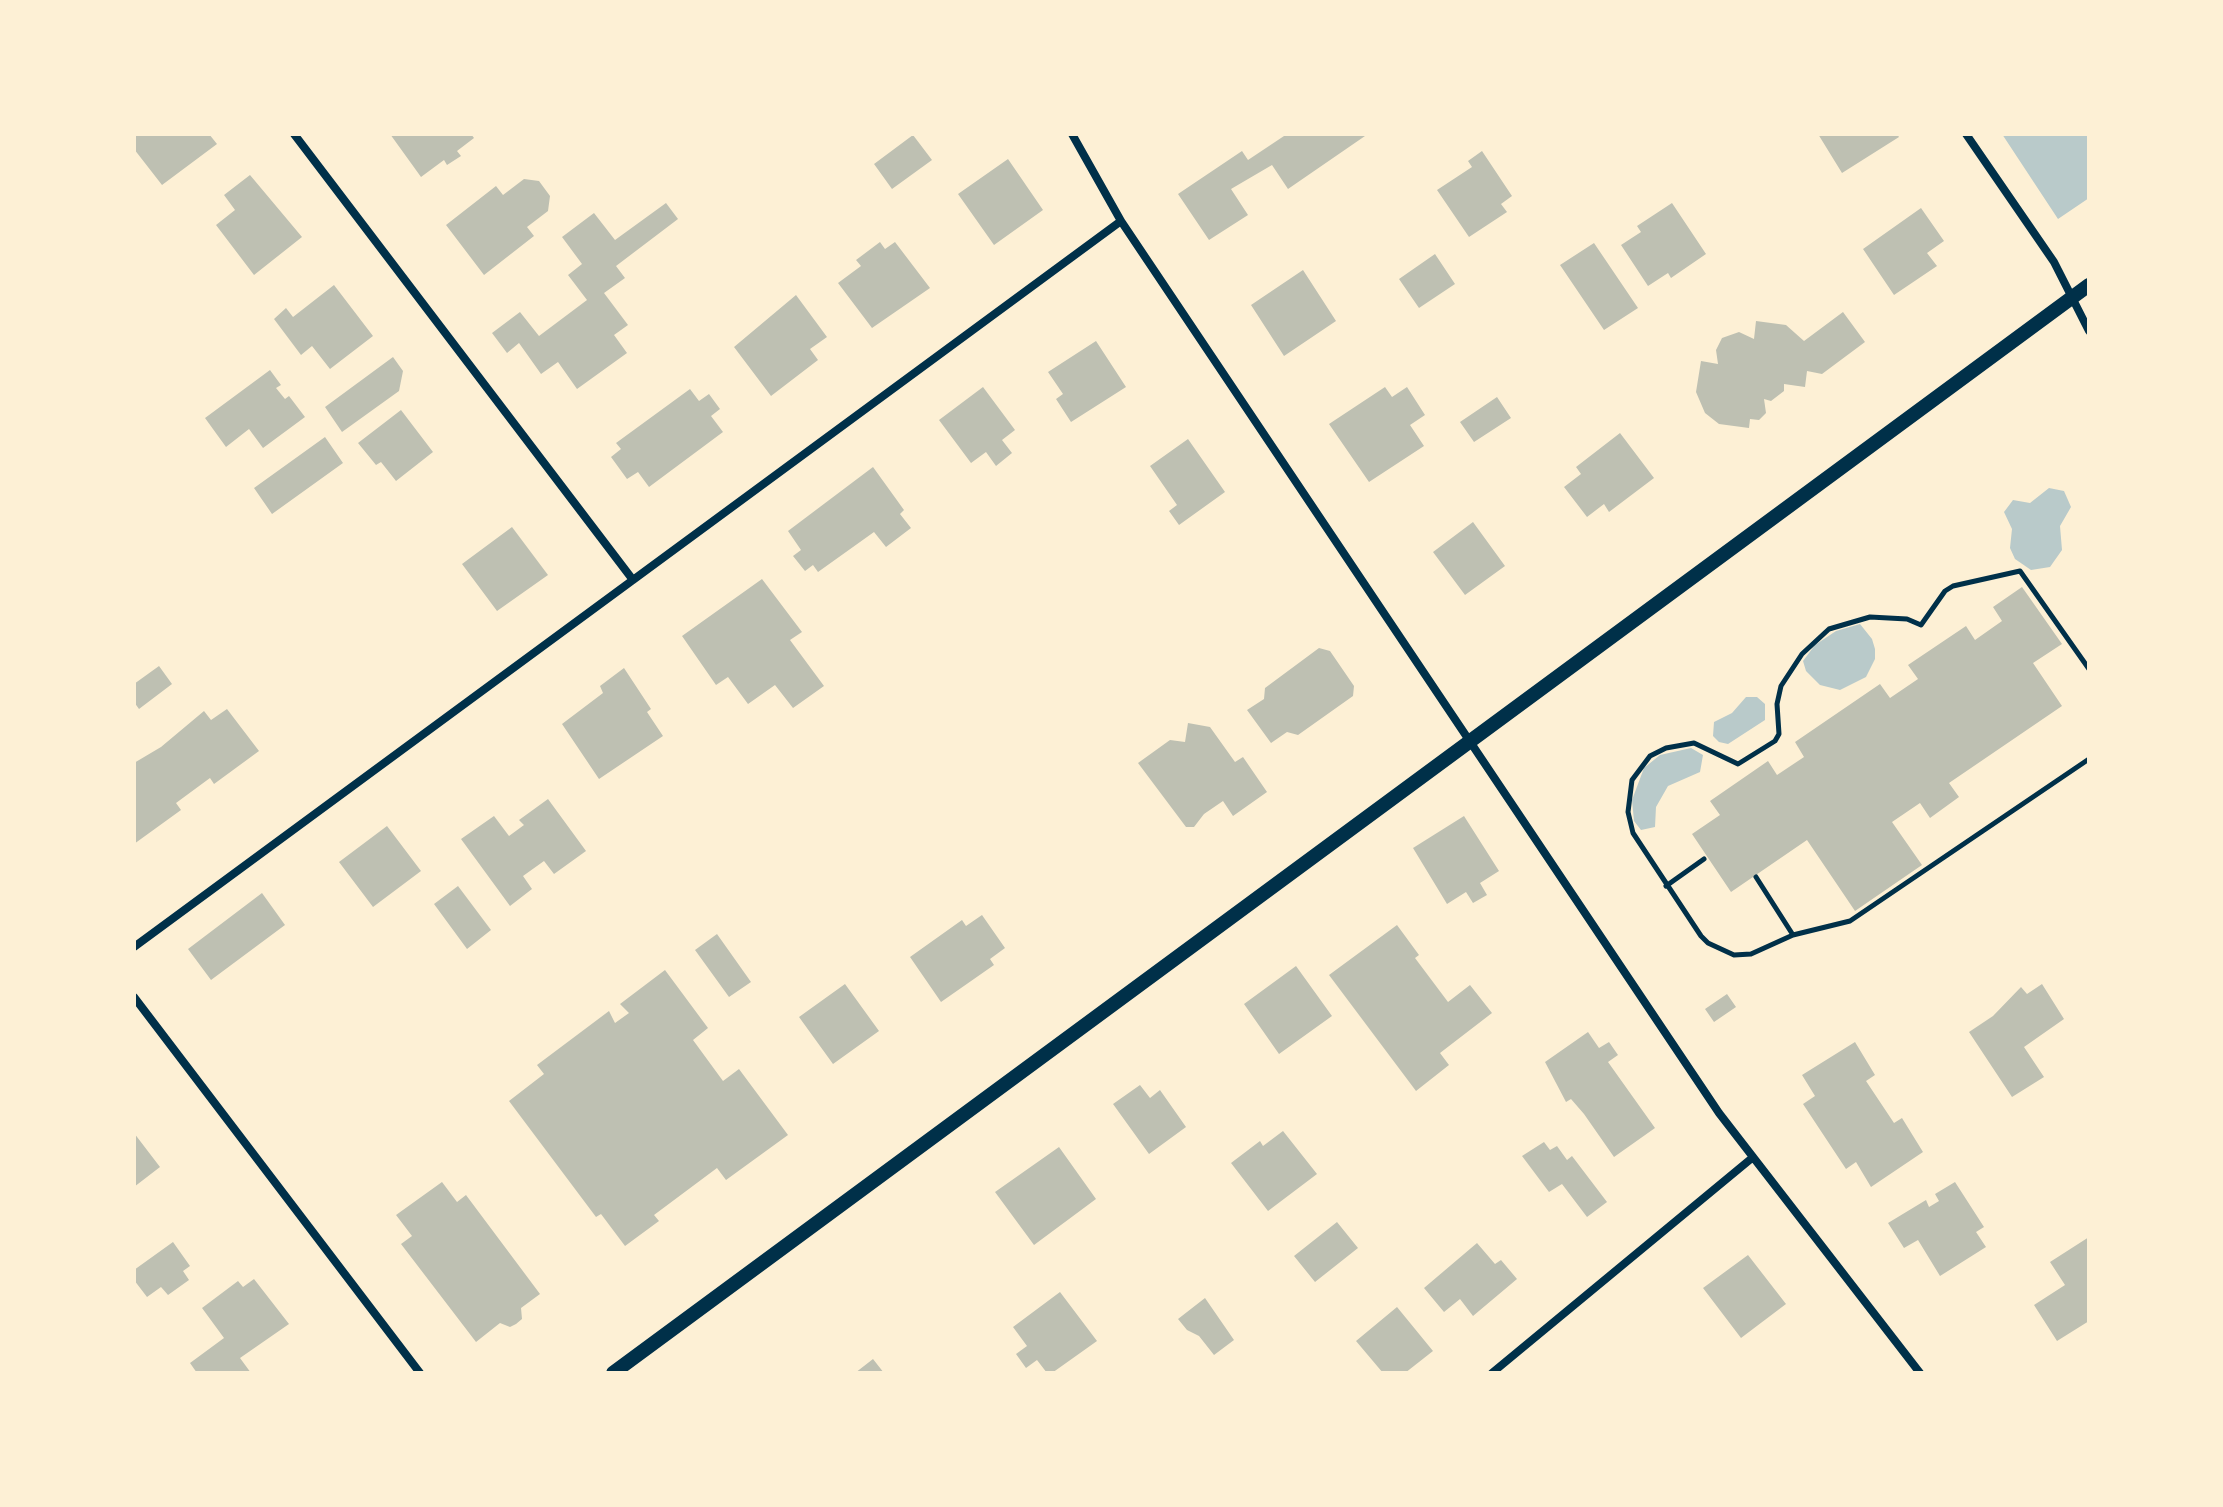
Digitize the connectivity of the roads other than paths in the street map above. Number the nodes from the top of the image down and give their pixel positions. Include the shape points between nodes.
1 (294, 134) edge
2 (1072, 134) edge
3 (1966, 134) edge
4 (1121, 221) junction
5 (2089, 285) edge
6 (2072, 298) junction
7 (2089, 331) edge
8 (633, 580) junction
9 (1469, 740) junction
10 (134, 947) edge
11 (134, 997) edge
12 (1752, 1158) junction
13 (420, 1373) edge
14 (613, 1373) edge
15 (1492, 1373) edge
16 (1920, 1373) edge

1 - 8 street
2 - 4 street
3 - 6 street via 2054,262
4 - 8 street
4 - 9 street
5 - 6 street
6 - 7 street
6 - 9 street
8 - 10 street
9 - 12 street
9 - 14 street
11 - 13 street
12 - 15 street
12 - 16 street

